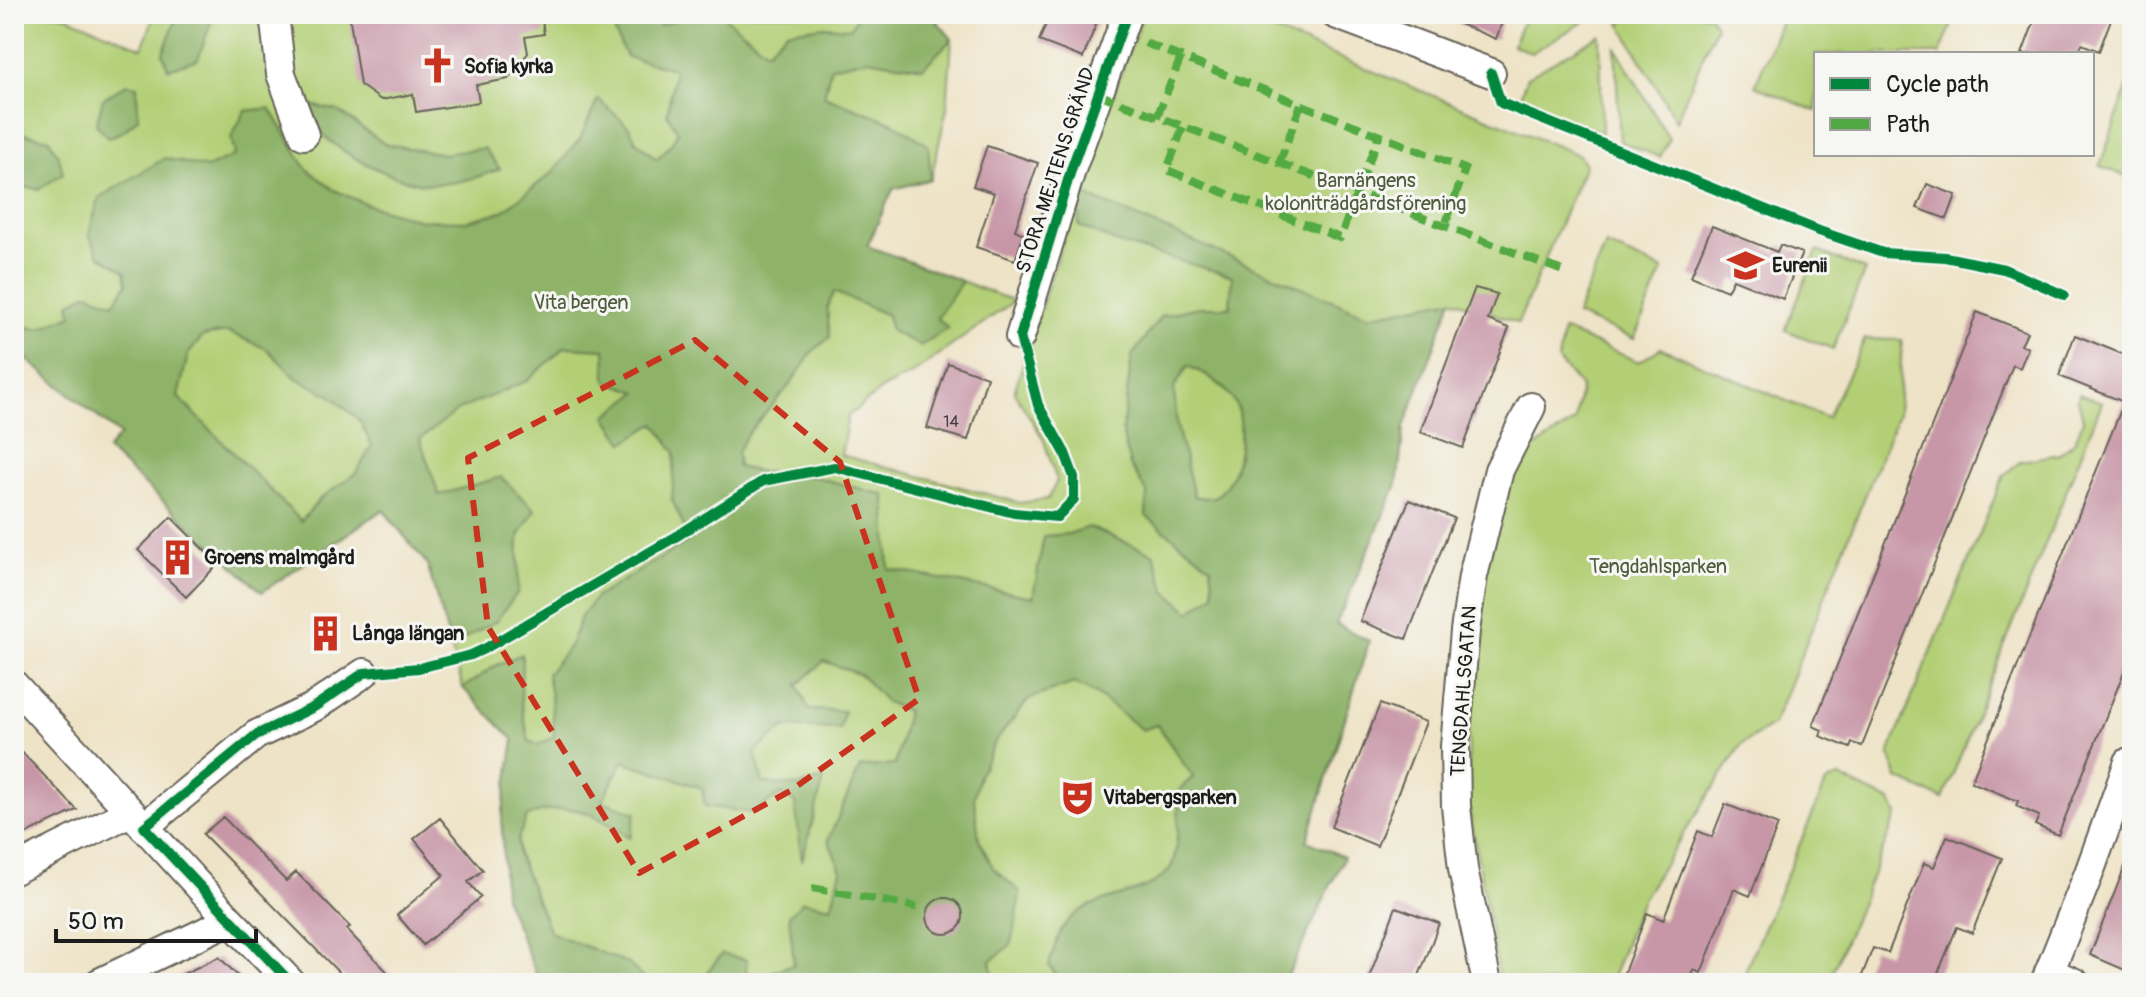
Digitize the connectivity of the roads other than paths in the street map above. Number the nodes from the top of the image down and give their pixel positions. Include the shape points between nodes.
1 (274, 14) edge
2 (1127, 14) edge
3 (1335, 14) edge
4 (1491, 73) dead end
5 (304, 135) dead end
6 (1020, 337) dead end
7 (1531, 407) dead end
8 (364, 673) dead end
9 (14, 685) edge
10 (2131, 762) edge
11 (137, 820) junction
12 (14, 870) edge
13 (230, 920) junction
14 (2056, 979) edge
15 (99, 983) edge
16 (291, 983) edge
17 (1487, 983) edge

1 - 5 street via 281,74
2 - 6 street, STORA MEJTENS GRÄND via 1072,167
3 - 4 street
7 - 17 street, TENGDAHLSGATAN via 1499,470 1473,576 1455,746 1463,869
8 - 11 street via 314,707 256,735
9 - 11 street
10 - 14 street
11 - 12 street
11 - 13 street
13 - 15 street
13 - 16 street

